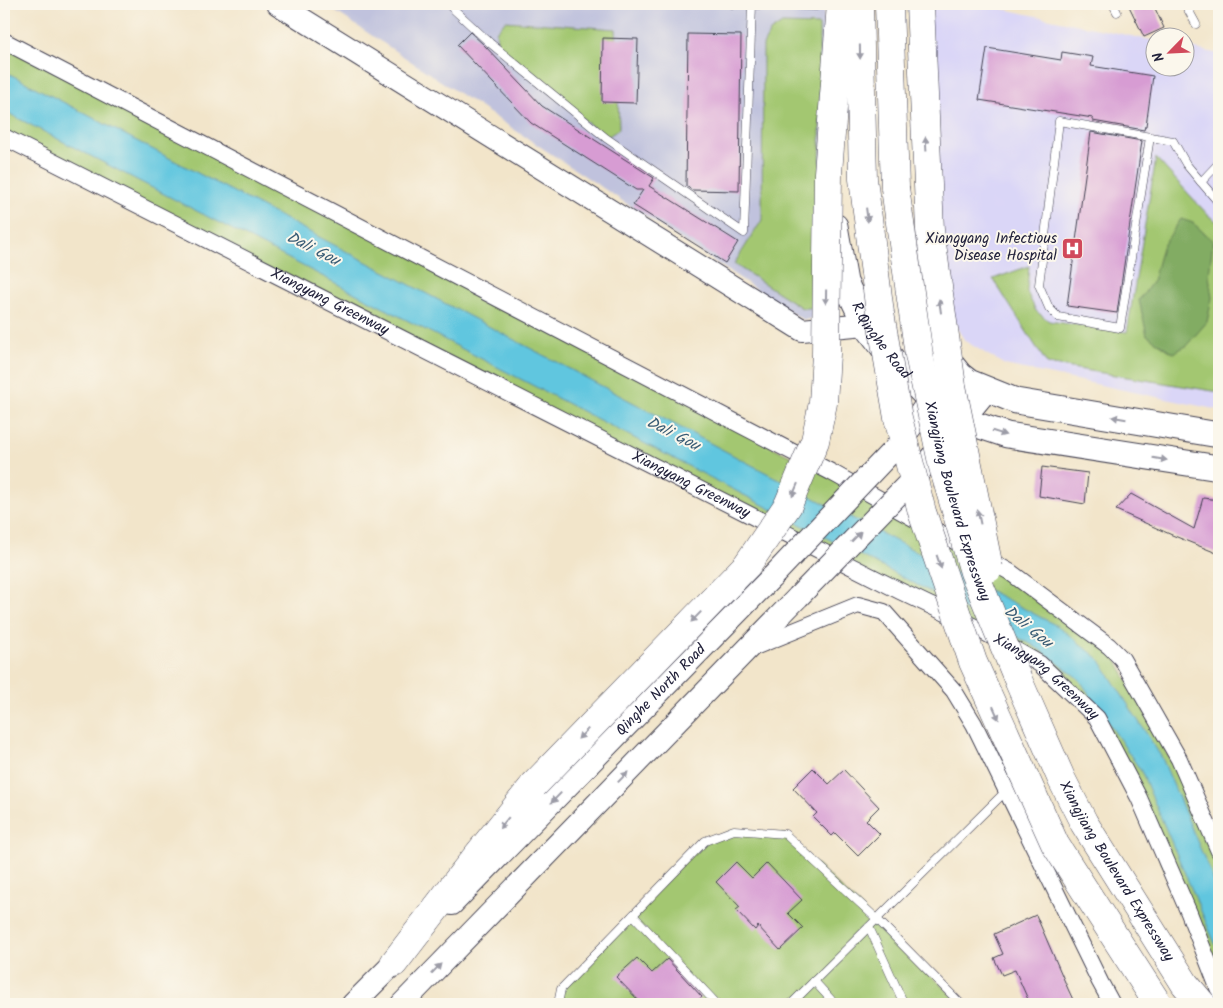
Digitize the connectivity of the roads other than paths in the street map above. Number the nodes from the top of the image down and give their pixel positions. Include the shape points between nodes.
1 (278, 4) edge
2 (448, 4) edge
3 (732, 4) edge
4 (752, 4) edge
5 (816, 4) edge
6 (832, 4) edge
7 (841, 4) edge
8 (859, 4) edge
9 (889, 4) edge
10 (900, 4) edge
11 (920, 4) edge
12 (1112, 4) edge
13 (1185, 4) edge
14 (1116, 12) dead end
15 (1196, 24) dead end
16 (4, 41) edge
17 (4, 137) edge
18 (1150, 137) junction
19 (1219, 163) edge
20 (1201, 182) junction
21 (1219, 203) edge
22 (865, 324) junction
23 (948, 360) junction
24 (988, 389) junction
25 (929, 399) junction
26 (961, 420) junction
27 (1219, 435) edge
28 (1219, 468) edge
29 (745, 651) junction
30 (1062, 780) junction
31 (1007, 791) junction
32 (1219, 851) edge
33 (633, 915) junction
34 (877, 919) junction
35 (869, 927) junction
36 (394, 963) junction
37 (814, 981) junction
38 (1219, 990) edge
39 (353, 1004) edge
40 (402, 1004) edge
41 (558, 1004) edge
42 (717, 1004) edge
43 (791, 1004) edge
44 (835, 1004) edge
45 (904, 1004) edge
46 (961, 1004) edge
47 (1112, 1004) edge
48 (1158, 1004) edge
49 (1202, 1004) edge

1 - 22 main road via 802,330
2 - 4 lane via 490,43 606,138 744,234
3 - 4 lane
4 - 5 lane
6 - 22 main road, R.Qinghe Road via 834,220 845,282
7 -> 36 highway, bridge via 828,173 823,403 815,441 788,506 746,565 534,785
8 -> 48 highway, bridge via 863,180 880,313 898,418 922,512 973,662 1055,844
9 - 30 highway, Xiangjiang Boulevard Expressway, bridge via 895,188 919,355 943,467 974,572
10 - 23 main road via 900,258 906,295 922,328
30 -> 11 highway, bridge via 990,569 952,386 930,230
12 - 14 lane
13 - 15 lane
16 - 32 street via 823,467 1010,572 1122,659 1179,759
17 - 38 street, Xiangyang Greenway via 977,628 1040,664 1097,718 1139,798
18 - 18 lane via 1059,121 1039,285 1048,308 1058,317 1120,328
18 - 20 lane via 1173,141
19 - 20 lane
20 - 21 lane
22 - 25 main road, R.Qinghe Road via 899,368
23 - 24 main road via 969,382
23 - 25 main road, Qinghe North Road
24 - 26 main road
27 -> 24 main road via 1016,401
25 - 26 main road, R.Qinghe Road via 950,416
25 -> 36 main road, Qinghe North Road, bridge via 891,452
26 -> 28 main road, R.Qinghe Road via 1007,435
29 -> 26 main road, bridge via 923,469
29 - 31 street via 858,605 884,612 954,691
40 -> 29 main road
30 - 49 highway, Xiangjiang Boulevard Expressway, bridge via 1090,832 1185,984
31 - 34 lane
31 - 47 street
33 - 34 lane via 705,841 734,830 785,834
33 - 41 lane via 561,989
33 - 42 lane
34 - 35 lane
34 - 46 lane
35 - 37 lane
35 - 45 lane
36 - 39 main road, Qinghe North Road
37 - 43 lane
37 - 44 lane

